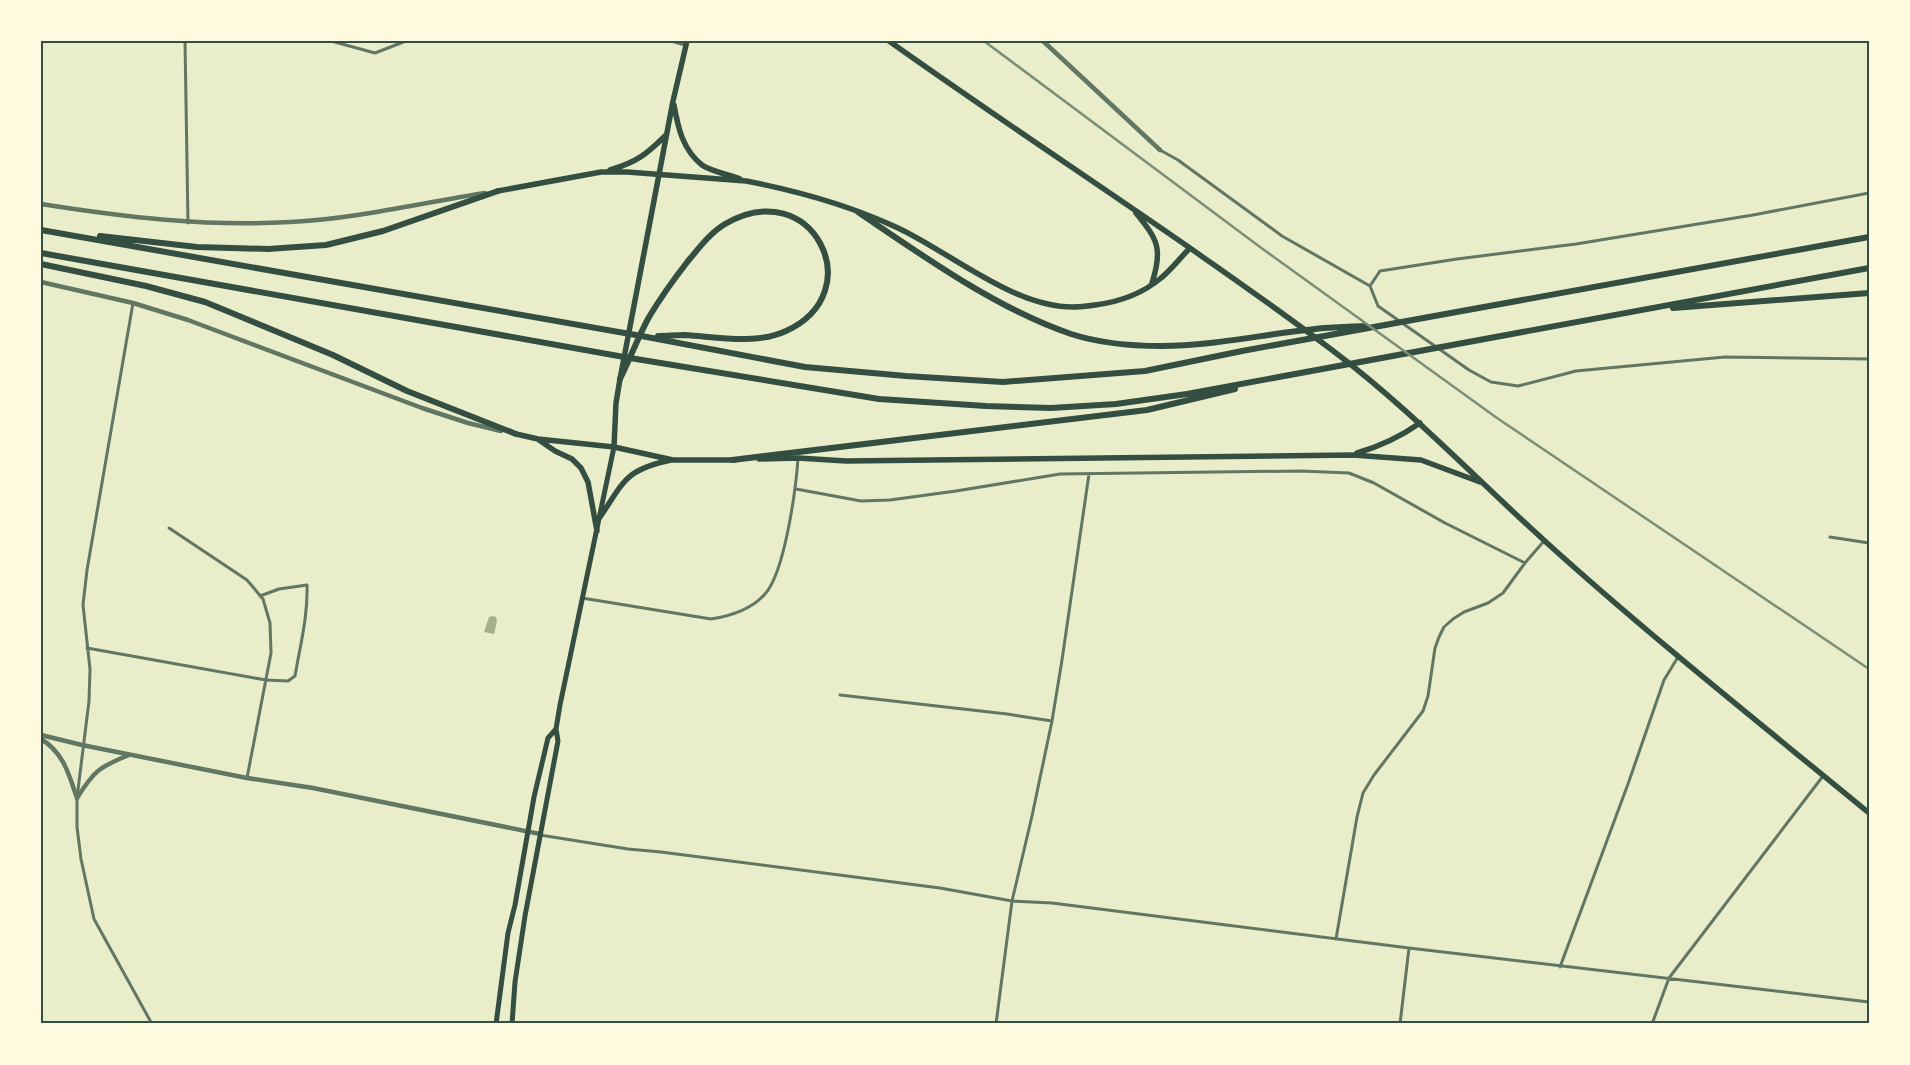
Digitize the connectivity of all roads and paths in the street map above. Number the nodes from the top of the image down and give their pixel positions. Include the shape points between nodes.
1 (185, 41) edge
2 (331, 41) edge
3 (406, 41) edge
4 (671, 41) edge
5 (889, 41) edge
6 (1043, 41) edge
7 (686, 43) edge
8 (673, 101) junction
9 (666, 134) junction
10 (1160, 150) joint
11 (601, 172) junction
12 (658, 175) junction
13 (746, 181) junction
14 (498, 191) junction
15 (1869, 193) edge
16 (41, 204) edge
17 (1130, 206) junction
18 (858, 212) junction
19 (188, 222) junction
20 (41, 230) edge
21 (1869, 237) edge
22 (1190, 248) junction
23 (41, 253) edge
24 (41, 264) edge
25 (1869, 268) edge
26 (41, 282) edge
27 (1152, 284) junction
28 (1370, 286) junction
29 (1869, 293) edge
30 (133, 303) junction
31 (1645, 310) junction
32 (1393, 324) junction
33 (647, 337) junction
34 (1869, 359) edge
35 (1275, 378) junction
36 (620, 379) junction
37 (1420, 423) junction
38 (516, 434) junction
39 (538, 439) junction
40 (614, 447) junction
41 (1353, 455) junction
42 (798, 458) junction
43 (673, 460) junction
44 (732, 460) junction
45 (1089, 474) junction
46 (1485, 484) junction
47 (796, 489) junction
48 (600, 517) junction
49 (169, 528) dead end
50 (597, 531) junction
51 (1830, 537) dead end
52 (1544, 541) junction
53 (1869, 543) edge
54 (1525, 564) junction
55 (260, 596) junction
56 (582, 598) junction
57 (87, 648) junction
58 (1678, 656) junction
59 (266, 680) junction
60 (840, 695) dead end
61 (1052, 721) junction
62 (556, 730) junction
63 (41, 735) edge
64 (41, 739) edge
65 (82, 745) junction
66 (129, 755) junction
67 (1823, 776) junction
68 (246, 778) junction
69 (76, 798) junction
70 (1869, 813) edge
71 (528, 832) junction
72 (540, 834) junction
73 (1012, 900) junction
74 (1336, 939) junction
75 (1409, 948) junction
76 (1560, 966) junction
77 (1669, 978) junction
78 (1869, 1002) edge
79 (152, 1024) edge
80 (496, 1024) edge
81 (512, 1024) edge
82 (996, 1024) edge
83 (1400, 1024) edge
84 (1652, 1024) edge

1 - 19 street
2 - 3 street via 375,53
4 - 7 street
5 - 17 main road
6 - 10 street
7 - 8 main road
8 - 9 main road
8 - 13 main road via 686,147 703,166
9 - 11 main road via 645,156
9 - 12 main road
10 - 28 street via 1282,236
11 - 12 main road
11 - 14 main road
12 - 13 main road
12 - 36 main road
13 - 18 main road
14 - 19 street via 290,222
14 - 20 highway via 383,231 326,245 268,249 197,247
15 - 28 street via 1576,244 1380,271
16 - 19 street
17 - 22 main road
17 - 27 main road via 1151,231 1159,249
18 - 27 main road via 898,228 1014,293 1042,303 1072,307 1108,304 1134,296
18 - 32 highway via 973,286 1032,319 1073,335 1107,342 1161,346
20 - 33 highway
21 - 32 highway
22 - 27 main road
22 - 37 main road via 1333,351
23 - 35 highway via 879,399 1051,408 1116,404
24 - 38 highway via 205,302 325,352 407,391
25 - 31 highway
26 - 30 street
28 - 34 street via 1378,306 1469,370 1491,382 1518,386 1576,372 1726,356
29 - 31 highway
30 - 38 street via 222,331 468,424
30 - 57 street via 87,570 83,605
31 - 35 highway
32 - 33 highway via 1145,371 1003,382 805,367
33 - 36 highway via 765,338 786,332 804,320 818,304 829,270 825,251 802,221 787,214 758,212 724,224 702,243 665,291
35 - 44 highway via 1147,410
36 - 40 main road
37 - 41 main road via 1402,436
37 - 46 main road
38 - 39 main road
39 - 40 main road
39 - 50 main road via 581,468 588,482
40 - 43 main road
40 - 48 main road
41 - 42 main road via 846,461
41 - 46 main road via 1421,460
42 - 44 main road
42 - 47 street
43 - 44 main road
43 - 48 main road via 651,464 625,479
45 - 47 street via 1060,474 890,500 862,501
45 - 54 street via 1349,473 1374,483
45 - 61 street
46 - 52 main road
47 - 56 street via 773,581 766,594 752,606 711,619
48 - 50 main road
49 - 55 street via 247,580
50 - 56 main road
51 - 53 street
52 - 54 street
52 - 58 main road
54 - 74 street via 1503,593 1464,612 1444,627 1435,648 1423,711 1363,793
55 - 59 street via 270,623 271,653
55 - 59 street via 307,585 303,636 295,676 288,681
56 - 62 main road
57 - 59 street
57 - 65 street via 90,701
58 - 67 main road
58 - 76 street via 1664,680
59 - 68 street
60 - 61 street
61 - 73 street
62 - 71 main road via 548,738
62 - 72 main road via 558,741
63 - 65 street
64 - 69 street via 50,745 66,766
65 - 66 street
65 - 69 street
66 - 68 street
66 - 69 street via 102,766
67 - 70 main road
67 - 77 street
68 - 71 street via 313,788
69 - 79 street via 81,858 94,919
71 - 72 street
71 - 80 main road via 508,933
72 - 73 street via 628,849
72 - 81 main road via 515,982
73 - 74 street
73 - 82 street
74 - 75 street
75 - 76 street
75 - 83 street
76 - 77 street
77 - 78 street
77 - 84 street

